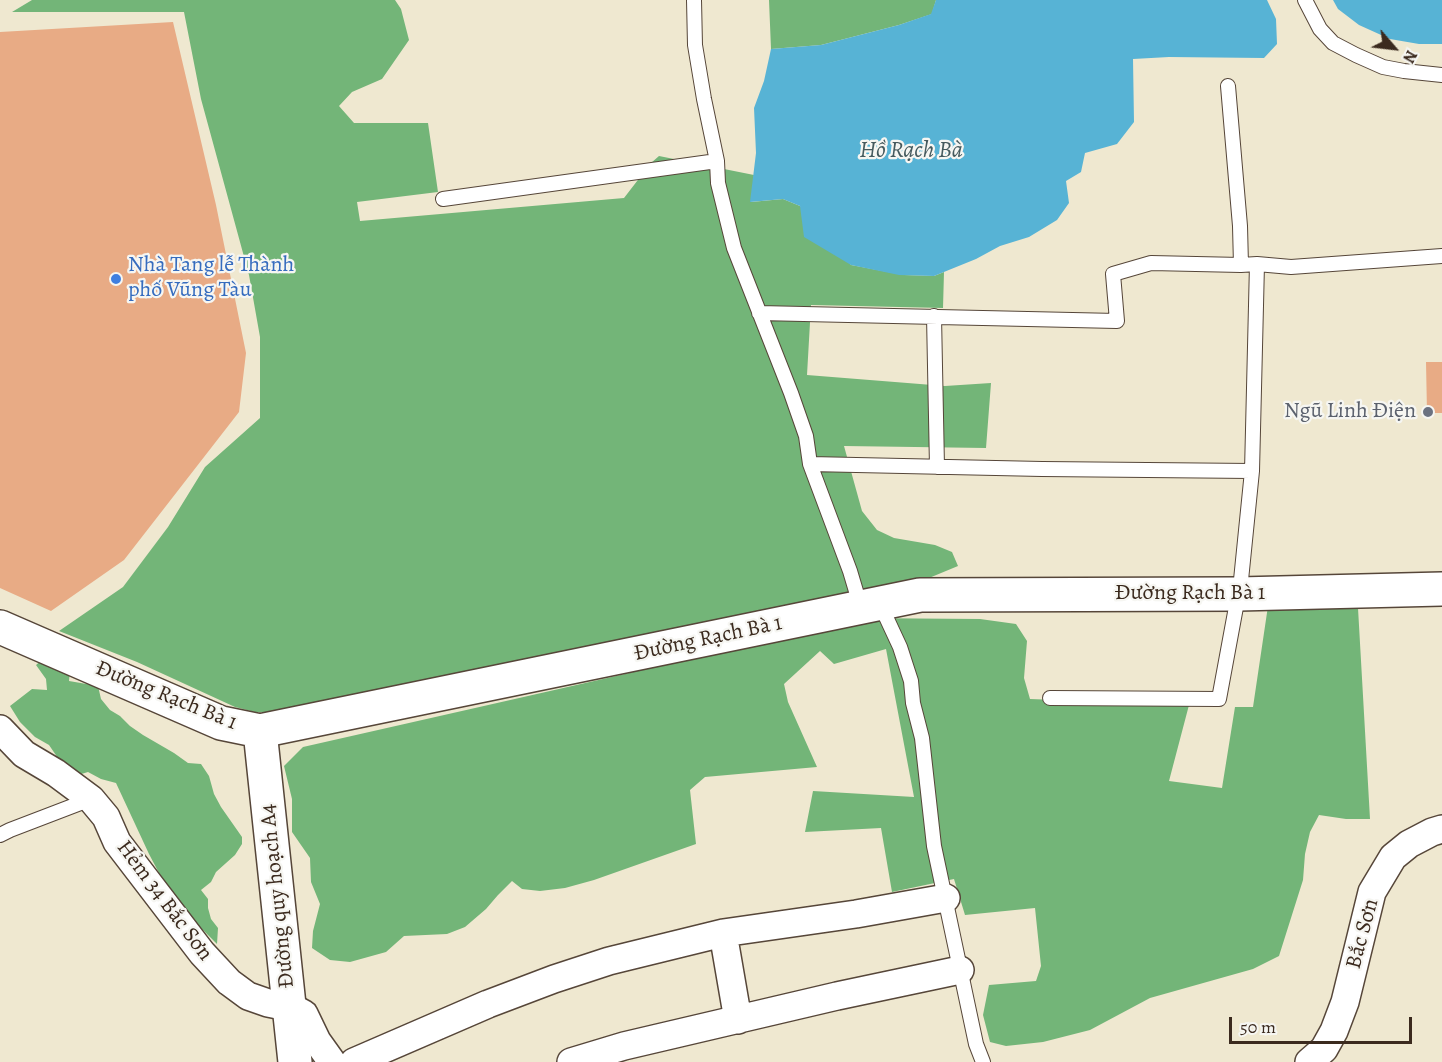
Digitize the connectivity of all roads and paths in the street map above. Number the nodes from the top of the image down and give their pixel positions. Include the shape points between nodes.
1 (694, 0) edge
2 (1305, 0) edge
3 (1442, 75) edge
4 (1228, 86) dead end
5 (717, 161) junction
6 (443, 199) dead end
7 (1442, 256) edge
8 (1257, 264) junction
9 (1241, 265) junction
10 (759, 313) junction
11 (934, 316) junction
12 (810, 464) junction
13 (937, 467) junction
14 (1252, 471) junction
15 (1442, 590) edge
16 (1239, 594) junction
17 (870, 606) junction
18 (0, 627) edge
19 (1050, 698) dead end
20 (0, 729) edge
21 (260, 731) junction
22 (91, 799) junction
23 (1442, 829) edge
24 (0, 836) edge
25 (946, 898) junction
26 (723, 933) junction
27 (960, 970) junction
28 (290, 1008) junction
29 (738, 1020) junction
30 (295, 1062) edge
31 (332, 1062) edge
32 (354, 1062) edge
33 (571, 1062) edge
34 (983, 1062) edge
35 (1309, 1062) edge

1 - 5 lane via 695,45
2 - 3 lane via 1320,29 1333,43 1383,66
4 - 9 lane
5 - 6 lane
5 - 10 lane via 718,183 734,248
7 - 8 lane via 1292,267
8 - 9 lane
8 - 14 lane
9 - 11 lane via 1151,263 1113,274 1117,321
10 - 11 lane
10 - 12 lane via 806,436
11 - 13 lane
12 - 13 lane
12 - 17 lane via 850,571
13 - 14 lane
14 - 16 lane
15 - 16 street, Đường Rạch Bà 1
16 - 17 street, Đường Rạch Bà 1 via 920,596
16 - 19 lane via 1219,699
17 - 21 street, Đường Rạch Bà 1
17 - 25 lane via 900,647 911,681 922,738 934,846
18 - 21 street, Đường Rạch Bà 1 via 222,723
20 - 22 street, Hẻm 34 Bắc Sơn via 24,754
21 - 28 street, Đường quy hoạch A4
22 - 24 lane
22 - 28 street, Hẻm 34 Bắc Sơn via 106,817 117,843 201,953 248,996
23 - 35 street, Bắc Sơn via 1409,844 1393,858 1372,892 1345,1002 1324,1049
25 - 26 street
25 - 27 lane
26 - 29 street
26 - 32 street via 554,979
27 - 29 street
27 - 34 lane
28 - 30 street, Đường quy hoạch A4
28 - 31 street via 304,1014
29 - 33 street

